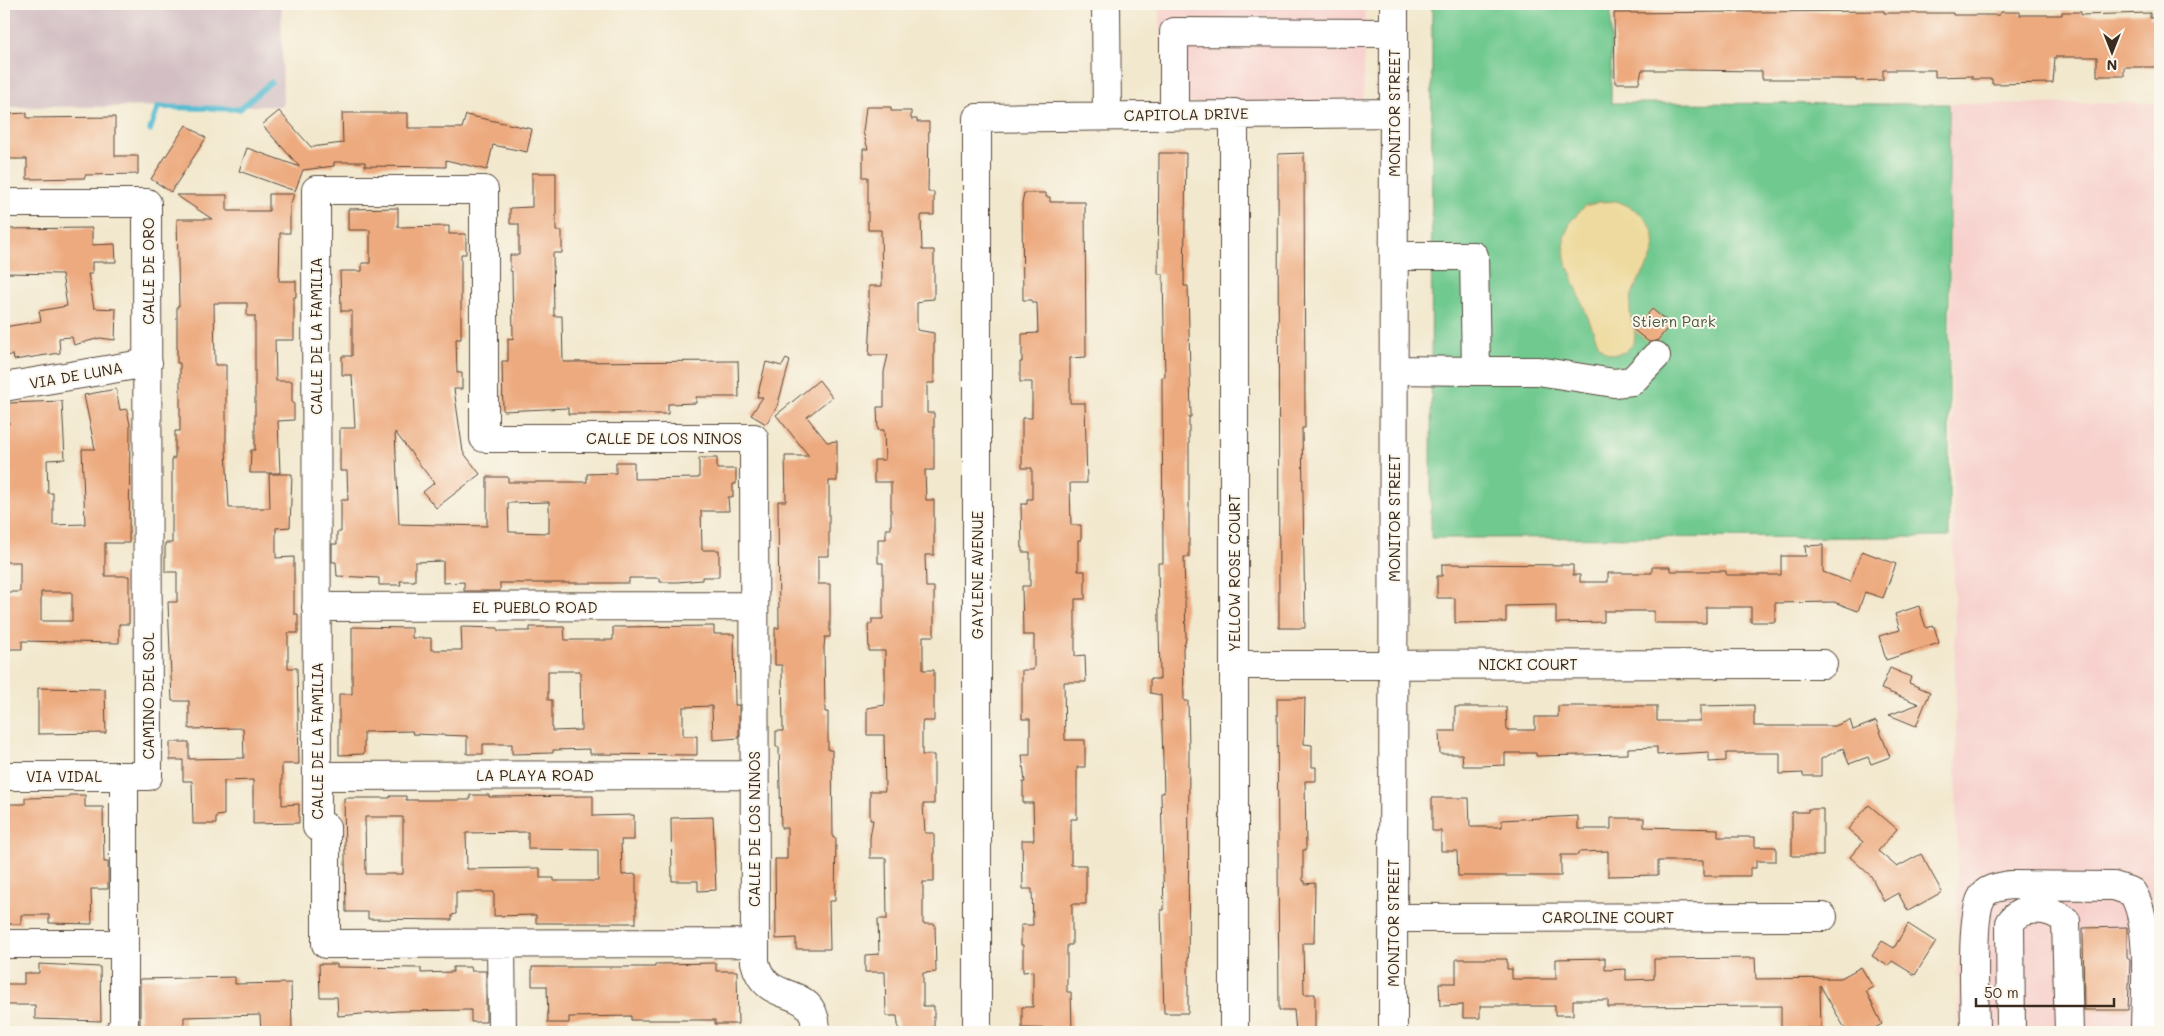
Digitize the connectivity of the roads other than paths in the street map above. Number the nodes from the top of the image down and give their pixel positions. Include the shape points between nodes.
1 (1106, 4) edge
2 (1394, 4) edge
3 (1394, 33) junction
4 (1234, 113) junction
5 (1394, 113) junction
6 (1174, 114) junction
7 (1107, 116) junction
8 (977, 118) joint
9 (316, 190) joint
10 (4, 203) edge
11 (1394, 256) junction
12 (1656, 356) dead end
13 (148, 363) junction
14 (1394, 370) junction
15 (1476, 371) junction
16 (4, 387) edge
17 (754, 606) junction
18 (316, 607) junction
19 (1823, 664) dead end
20 (1234, 665) junction
21 (1394, 665) junction
22 (754, 775) junction
23 (4, 776) edge
24 (124, 776) junction
25 (317, 776) junction
26 (1823, 917) dead end
27 (1394, 918) junction
28 (501, 943) junction
29 (754, 943) junction
30 (4, 944) edge
31 (124, 944) junction
32 (119, 1032) edge
33 (502, 1032) edge
34 (816, 1032) edge
35 (977, 1032) edge
36 (1234, 1032) edge
37 (1394, 1032) edge
38 (1975, 1032) edge
39 (2011, 1032) edge
40 (2069, 1032) edge
41 (2145, 1032) edge

1 - 7 street
2 - 3 street, MONITOR STREET
3 - 5 street, MONITOR STREET
3 - 6 street via 1174,32
4 - 5 street, CAPITOLA DRIVE
4 - 6 street, CAPITOLA DRIVE
4 - 20 street, YELLOW ROSE COURT
5 - 11 street, MONITOR STREET
6 - 7 street, CAPITOLA DRIVE
7 - 8 street, CAPITOLA DRIVE
8 - 35 street, GAYLENE AVENUE
9 - 17 street, CALLE DE LOS NINOS via 484,190 484,438 754,438
9 - 18 street, CALLE DE LA FAMILIA
10 - 13 street, CALLE DE ORO via 147,203
11 - 14 street, MONITOR STREET
11 - 15 street via 1474,256
12 - 15 street via 1632,381 1614,384 1538,371
13 - 16 street, VIA DE LUNA
13 - 24 street, CAMINO DEL SOL via 148,776
14 - 15 street
14 - 21 street, MONITOR STREET
17 - 18 street, EL PUEBLO ROAD
17 - 22 street, CALLE DE LOS NINOS
18 - 25 street, CALLE DE LA FAMILIA
19 - 21 street, NICKI COURT
20 - 21 street, NICKI COURT
20 - 36 street, YELLOW ROSE COURT
21 - 27 street, MONITOR STREET
22 - 25 street, LA PLAYA ROAD
22 - 29 street, CALLE DE LOS NINOS
23 - 24 street, VIA VIDAL
24 - 31 street, CAMINO DEL SOL
25 - 28 street, CALLE DE LA FAMILIA via 317,827 326,827 326,944
26 - 27 street, CAROLINE COURT
27 - 37 street, MONITOR STREET
28 - 29 street, CALLE DE LA FAMILIA
28 - 33 street
29 - 34 street, CALLE DE LOS NINOS via 758,974 775,991 804,1001 812,1010
30 - 31 street
31 - 32 street, CAMINO DEL SOL via 124,1025
38 - 41 street via 1975,914 1982,896 1993,888 2010,885 2114,886 2132,892 2140,903 2144,922
39 - 40 street via 2010,922 2016,914 2026,910 2058,914 2066,921

